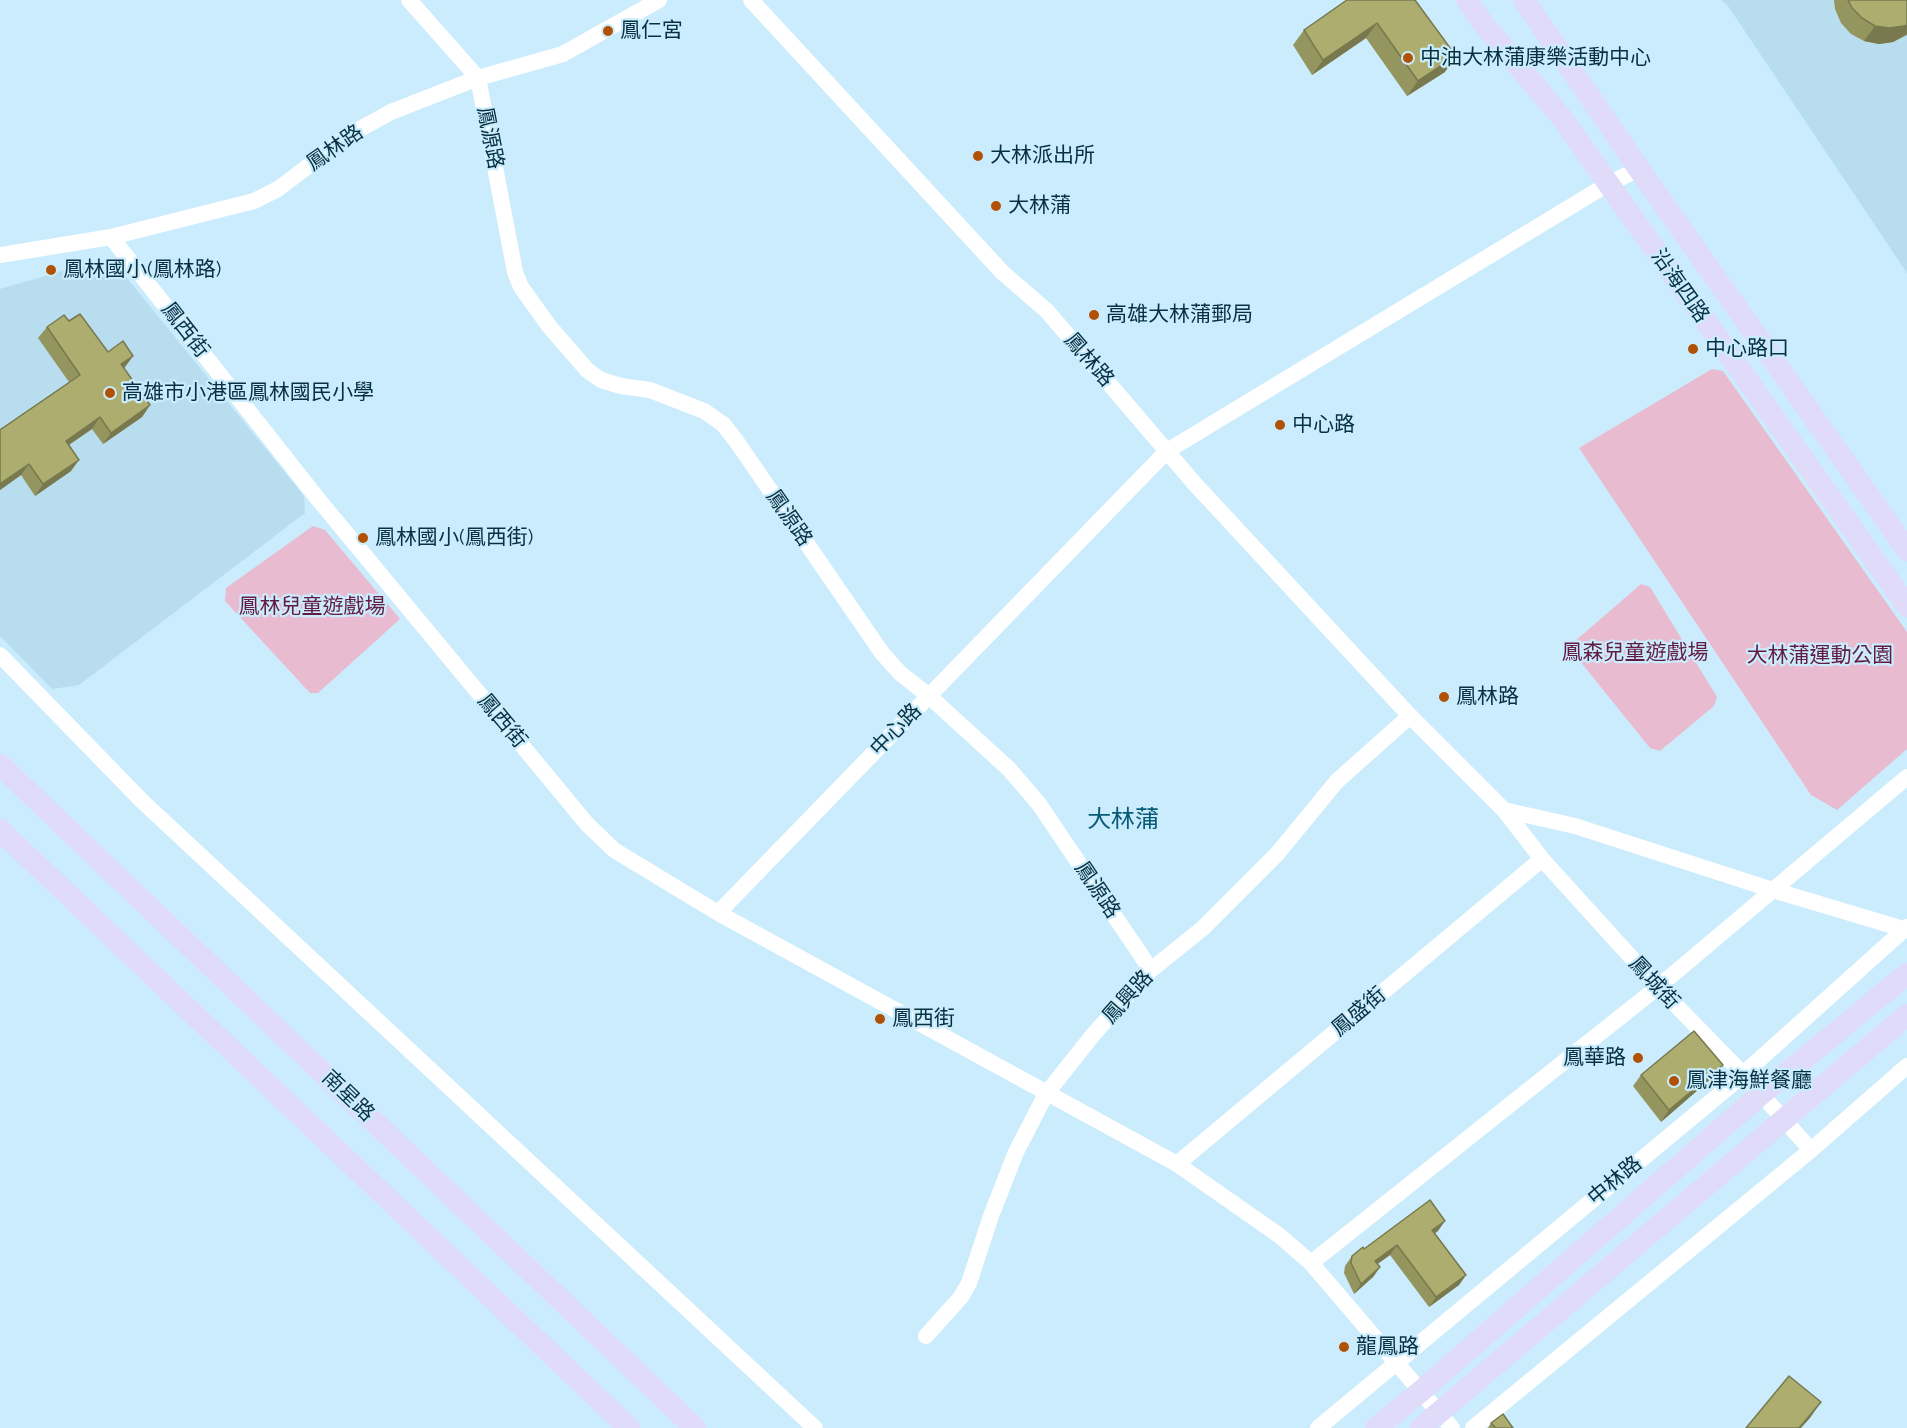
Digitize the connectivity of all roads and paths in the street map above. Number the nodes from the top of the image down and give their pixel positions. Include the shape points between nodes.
1 (409, 0) edge
2 (659, 0) edge
3 (751, 0) edge
4 (1467, 0) edge
5 (1524, 0) edge
6 (478, 78) junction
7 (1639, 169) junction
8 (1608, 184) junction
9 (111, 237) junction
10 (0, 255) edge
11 (1167, 451) junction
12 (1907, 550) edge
13 (1907, 606) edge
14 (0, 655) edge
15 (929, 696) junction
16 (1410, 716) junction
17 (0, 765) edge
18 (1907, 777) edge
19 (1504, 810) junction
20 (0, 830) edge
21 (1542, 859) junction
22 (1773, 890) junction
23 (718, 913) junction
24 (1906, 929) edge
25 (1151, 970) junction
26 (1907, 974) edge
27 (1658, 987) junction
28 (1907, 1015) edge
29 (1907, 1066) edge
30 (1744, 1075) junction
31 (1046, 1094) junction
32 (1760, 1095) junction
33 (1785, 1120) junction
34 (1811, 1150) junction
35 (1177, 1164) junction
36 (1311, 1263) junction
37 (926, 1336) dead end
38 (1395, 1364) junction
39 (1420, 1392) junction
40 (1445, 1421) edge
41 (629, 1428) edge
42 (696, 1428) edge
43 (815, 1428) edge
44 (1318, 1428) edge
45 (1376, 1428) edge
46 (1421, 1428) edge
47 (1473, 1428) edge

1 - 6 street
2 - 6 street, 鳳林路 via 563,54
3 - 11 street, 鳳林路 via 1002,272 1047,311
4 - 8 street, 沿海四路 via 1563,118
5 - 7 street, 沿海四路
6 - 9 street, 鳳林路 via 391,112 349,135 278,189 254,201
6 - 15 street, 鳳源路 via 514,272 549,326 587,370 602,380 650,390 704,411 723,424 882,653
7 - 8 street, 中心路
7 - 12 street, 沿海四路
8 - 11 street, 中心路
8 - 13 street, 沿海四路
9 - 10 street, 鳳林路
9 - 23 street, 鳳西街 via 318,499 587,824 614,850
11 - 15 street, 中心路
11 - 16 street, 鳳林路
14 - 43 street via 142,801
15 - 23 street, 中心路
15 - 25 street, 鳳源路 via 1009,769 1039,804
16 - 19 street, 鳳林路
16 - 25 street, 鳳興路 via 1337,781 1277,854 1203,928
17 - 42 street, 南星路
18 - 22 street
19 - 21 street, 鳳城街
19 - 22 street via 1575,826
20 - 41 street
21 - 27 street, 鳳城街
21 - 35 street, 鳳盛街
22 - 24 street
22 - 27 street
23 - 31 street, 鳳西街
24 - 30 street, 中林路
25 - 31 street, 鳳興路
26 - 32 street, 中林路
27 - 30 street, 鳳城街
27 - 36 street
28 - 33 street
29 - 34 street
30 - 32 street, 鳳城街
30 - 38 street, 中林路
31 - 35 street, 鳳西街
31 - 37 street, 鳳興路 via 1016,1152 969,1283 961,1298
32 - 33 street, 鳳城街
32 - 39 street, 中林路
33 - 34 street, 鳳城街
33 - 40 street
34 - 47 street
35 - 36 street, 鳳西街 via 1280,1236
36 - 38 street
38 - 39 street
38 - 44 street, 中林路
39 - 40 street
39 - 45 street, 中林路
40 - 46 street

